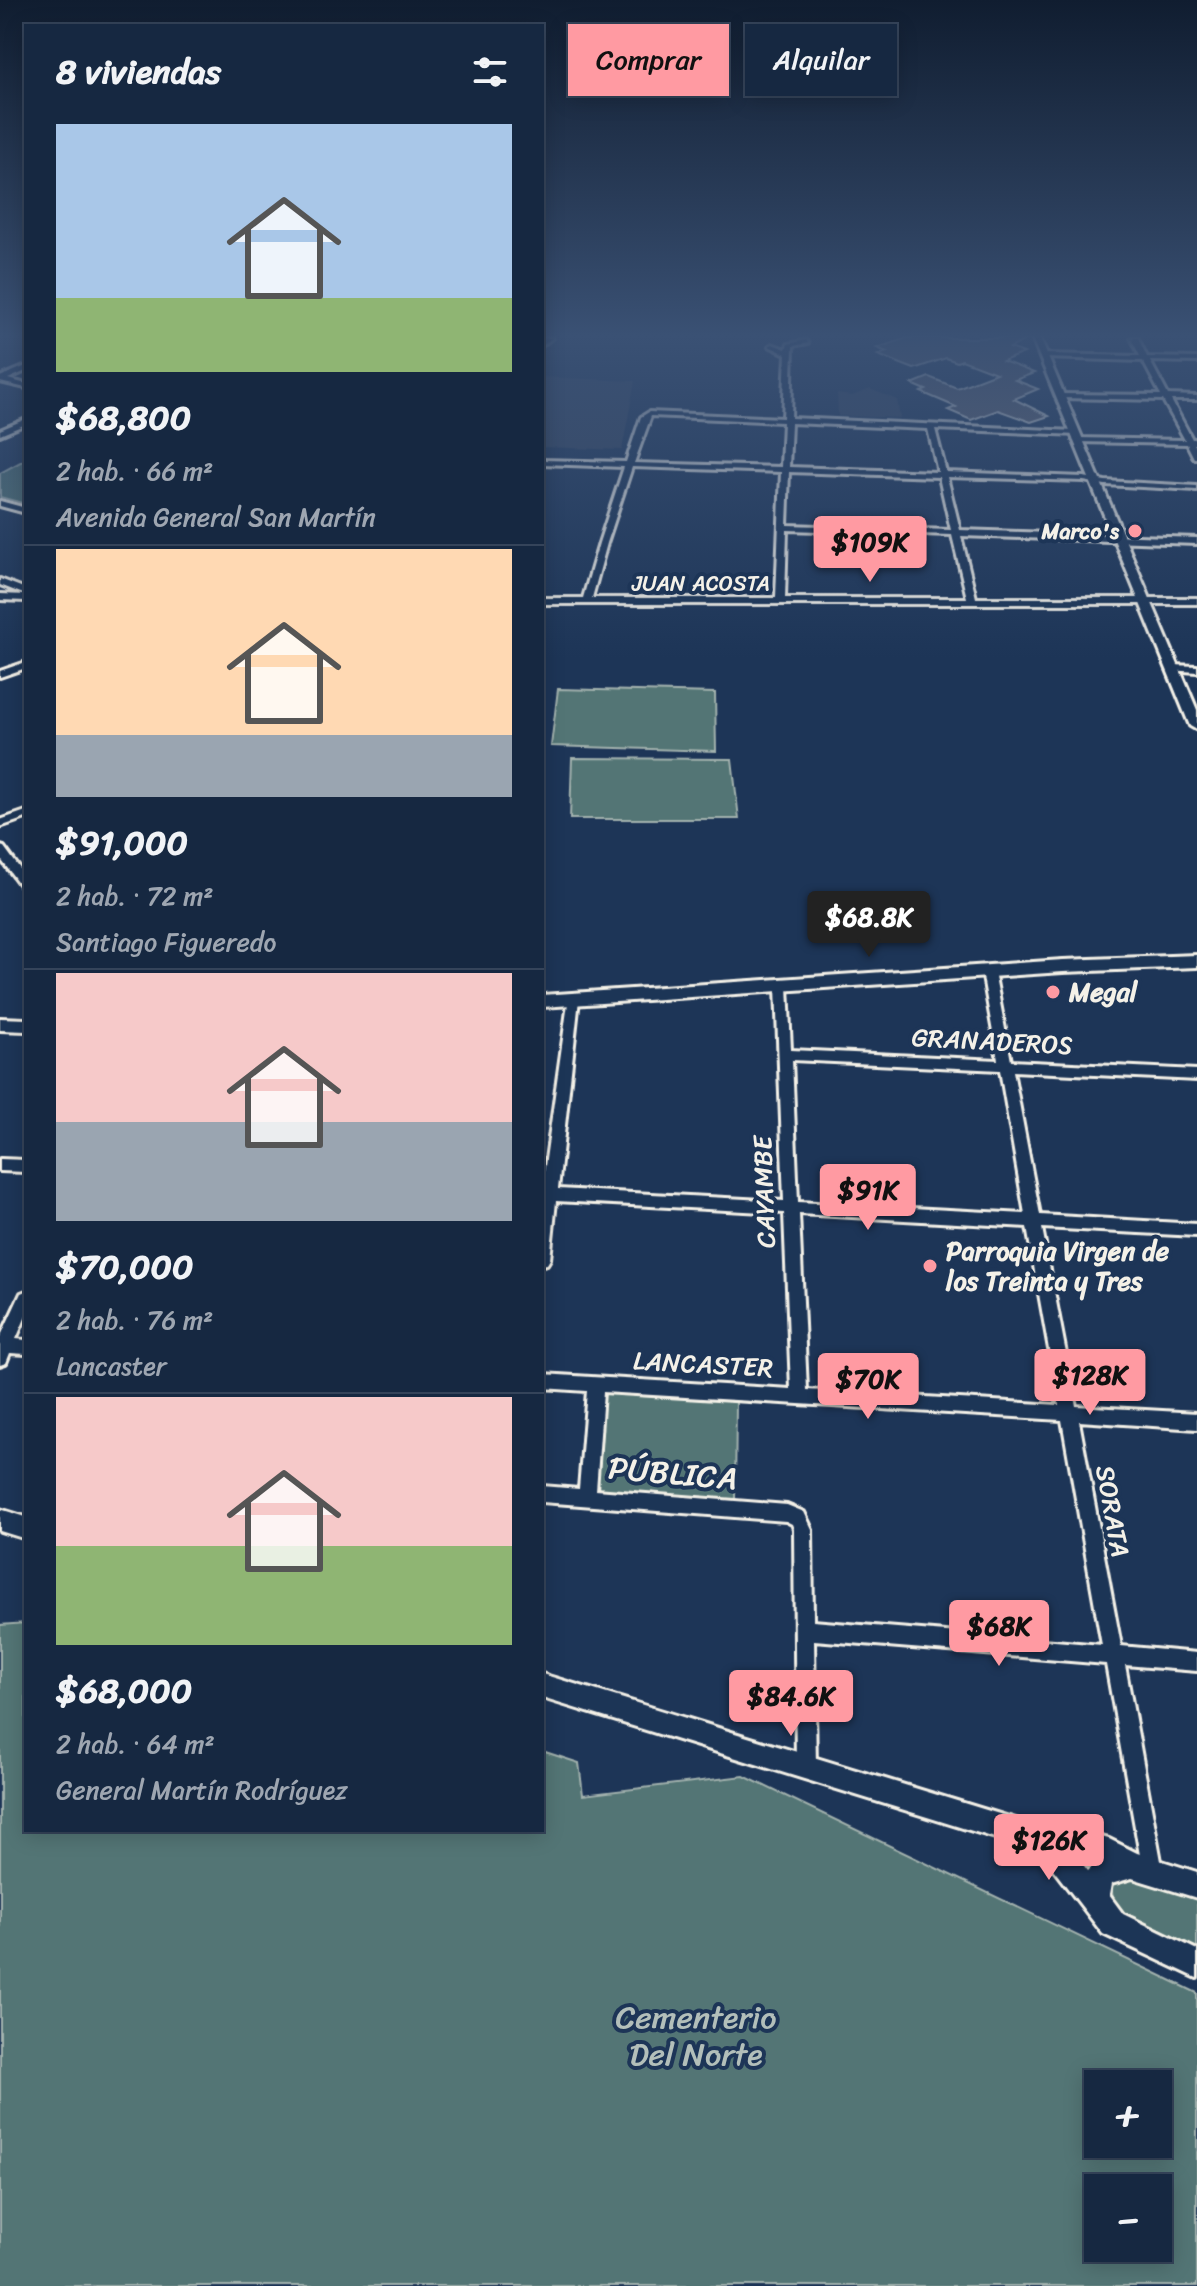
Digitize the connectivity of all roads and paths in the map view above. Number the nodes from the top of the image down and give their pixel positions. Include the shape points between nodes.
1 (635, 445) edge
2 (786, 445) edge
3 (935, 445) edge
4 (1079, 445) edge
5 (544, 462) edge
6 (628, 465) junction
7 (785, 470) junction
8 (941, 474) junction
9 (1093, 481) junction
10 (1197, 488) edge
11 (0, 503) edge
12 (24, 510) edge
13 (784, 527) junction
14 (955, 532) junction
15 (1116, 537) junction
16 (1197, 541) edge
17 (0, 582) edge
18 (24, 594) edge
19 (24, 595) edge
20 (0, 597) edge
21 (1143, 600) junction
22 (544, 601) edge
23 (587, 601) junction
24 (780, 601) junction
25 (972, 601) junction
26 (1197, 601) edge
27 (24, 666) edge
28 (1172, 668) junction
29 (1197, 669) edge
30 (0, 674) edge
31 (1197, 726) edge
32 (24, 815) edge
33 (0, 824) edge
34 (0, 850) edge
35 (24, 882) edge
36 (1197, 961) edge
37 (988, 971) junction
38 (782, 986) junction
39 (573, 999) junction
40 (544, 1001) edge
41 (0, 1024) edge
42 (24, 1025) edge
43 (785, 1055) junction
44 (1006, 1066) junction
45 (1197, 1075) edge
46 (0, 1165) edge
47 (24, 1166) edge
48 (546, 1195) edge
49 (790, 1208) junction
50 (1034, 1221) junction
51 (544, 1227) edge
52 (1197, 1230) edge
53 (24, 1302) edge
54 (24, 1347) edge
55 (2, 1349) edge
56 (544, 1381) edge
57 (596, 1384) junction
58 (799, 1396) junction
59 (1069, 1413) junction
60 (1197, 1421) edge
61 (544, 1494) edge
62 (587, 1495) junction
63 (0, 1520) edge
64 (24, 1527) edge
65 (805, 1630) junction
66 (1113, 1656) junction
67 (1197, 1662) edge
68 (544, 1687) edge
69 (806, 1769) junction
70 (1027, 1835) junction
71 (1143, 1869) junction
72 (1197, 1885) edge
73 (1099, 1906) junction
74 (1197, 1964) edge

1 - 6 street
2 - 7 street
3 - 8 street
4 - 9 street
5 - 6 street
6 - 7 street
6 - 23 street
7 - 8 street
7 - 13 street
8 - 9 street
8 - 14 street
9 - 10 street
9 - 15 street
11 - 12 street
13 - 14 street
13 - 24 street
14 - 15 street
14 - 25 street
15 - 16 street
15 - 21 street
17 - 18 street
19 - 20 street
21 - 25 street, JUAN ACOSTA
21 - 26 street, JUAN ACOSTA
21 - 28 street
22 - 23 street, JUAN ACOSTA
23 - 24 street, JUAN ACOSTA
24 - 25 street, JUAN ACOSTA
27 - 30 street
28 - 29 street
28 - 31 street
32 - 33 street
34 - 35 street
36 - 37 street
37 - 38 street
37 - 44 street, SORATA
38 - 39 street
38 - 43 street, CAYAMBE
39 - 40 street
39 - 48 street
41 - 42 street
43 - 44 street, GRANADEROS
43 - 49 street, CAYAMBE
44 - 45 street, GRANADEROS
44 - 50 street, SORATA
46 - 47 street
48 - 49 street
48 - 51 street
49 - 50 street
49 - 58 street, CAYAMBE
50 - 52 street
50 - 59 street, SORATA
53 - 55 street
54 - 55 street
56 - 57 street, LANCASTER
57 - 58 street, LANCASTER
57 - 62 street
58 - 59 street, LANCASTER
59 - 60 street, LANCASTER
59 - 66 street, SORATA
61 - 62 street, PÚBLICA
62 - 65 street, PÚBLICA via 798,1518 803,1529
63 - 64 street
65 - 66 street
65 - 69 street
66 - 67 street
66 - 71 street, SORATA
68 - 69 street
69 - 70 street
70 - 71 street via 1109,1852
70 - 73 street via 1059,1856
71 - 72 street
71 - 73 street via 1111,1869 1099,1876
73 - 74 street via 1113,1924

